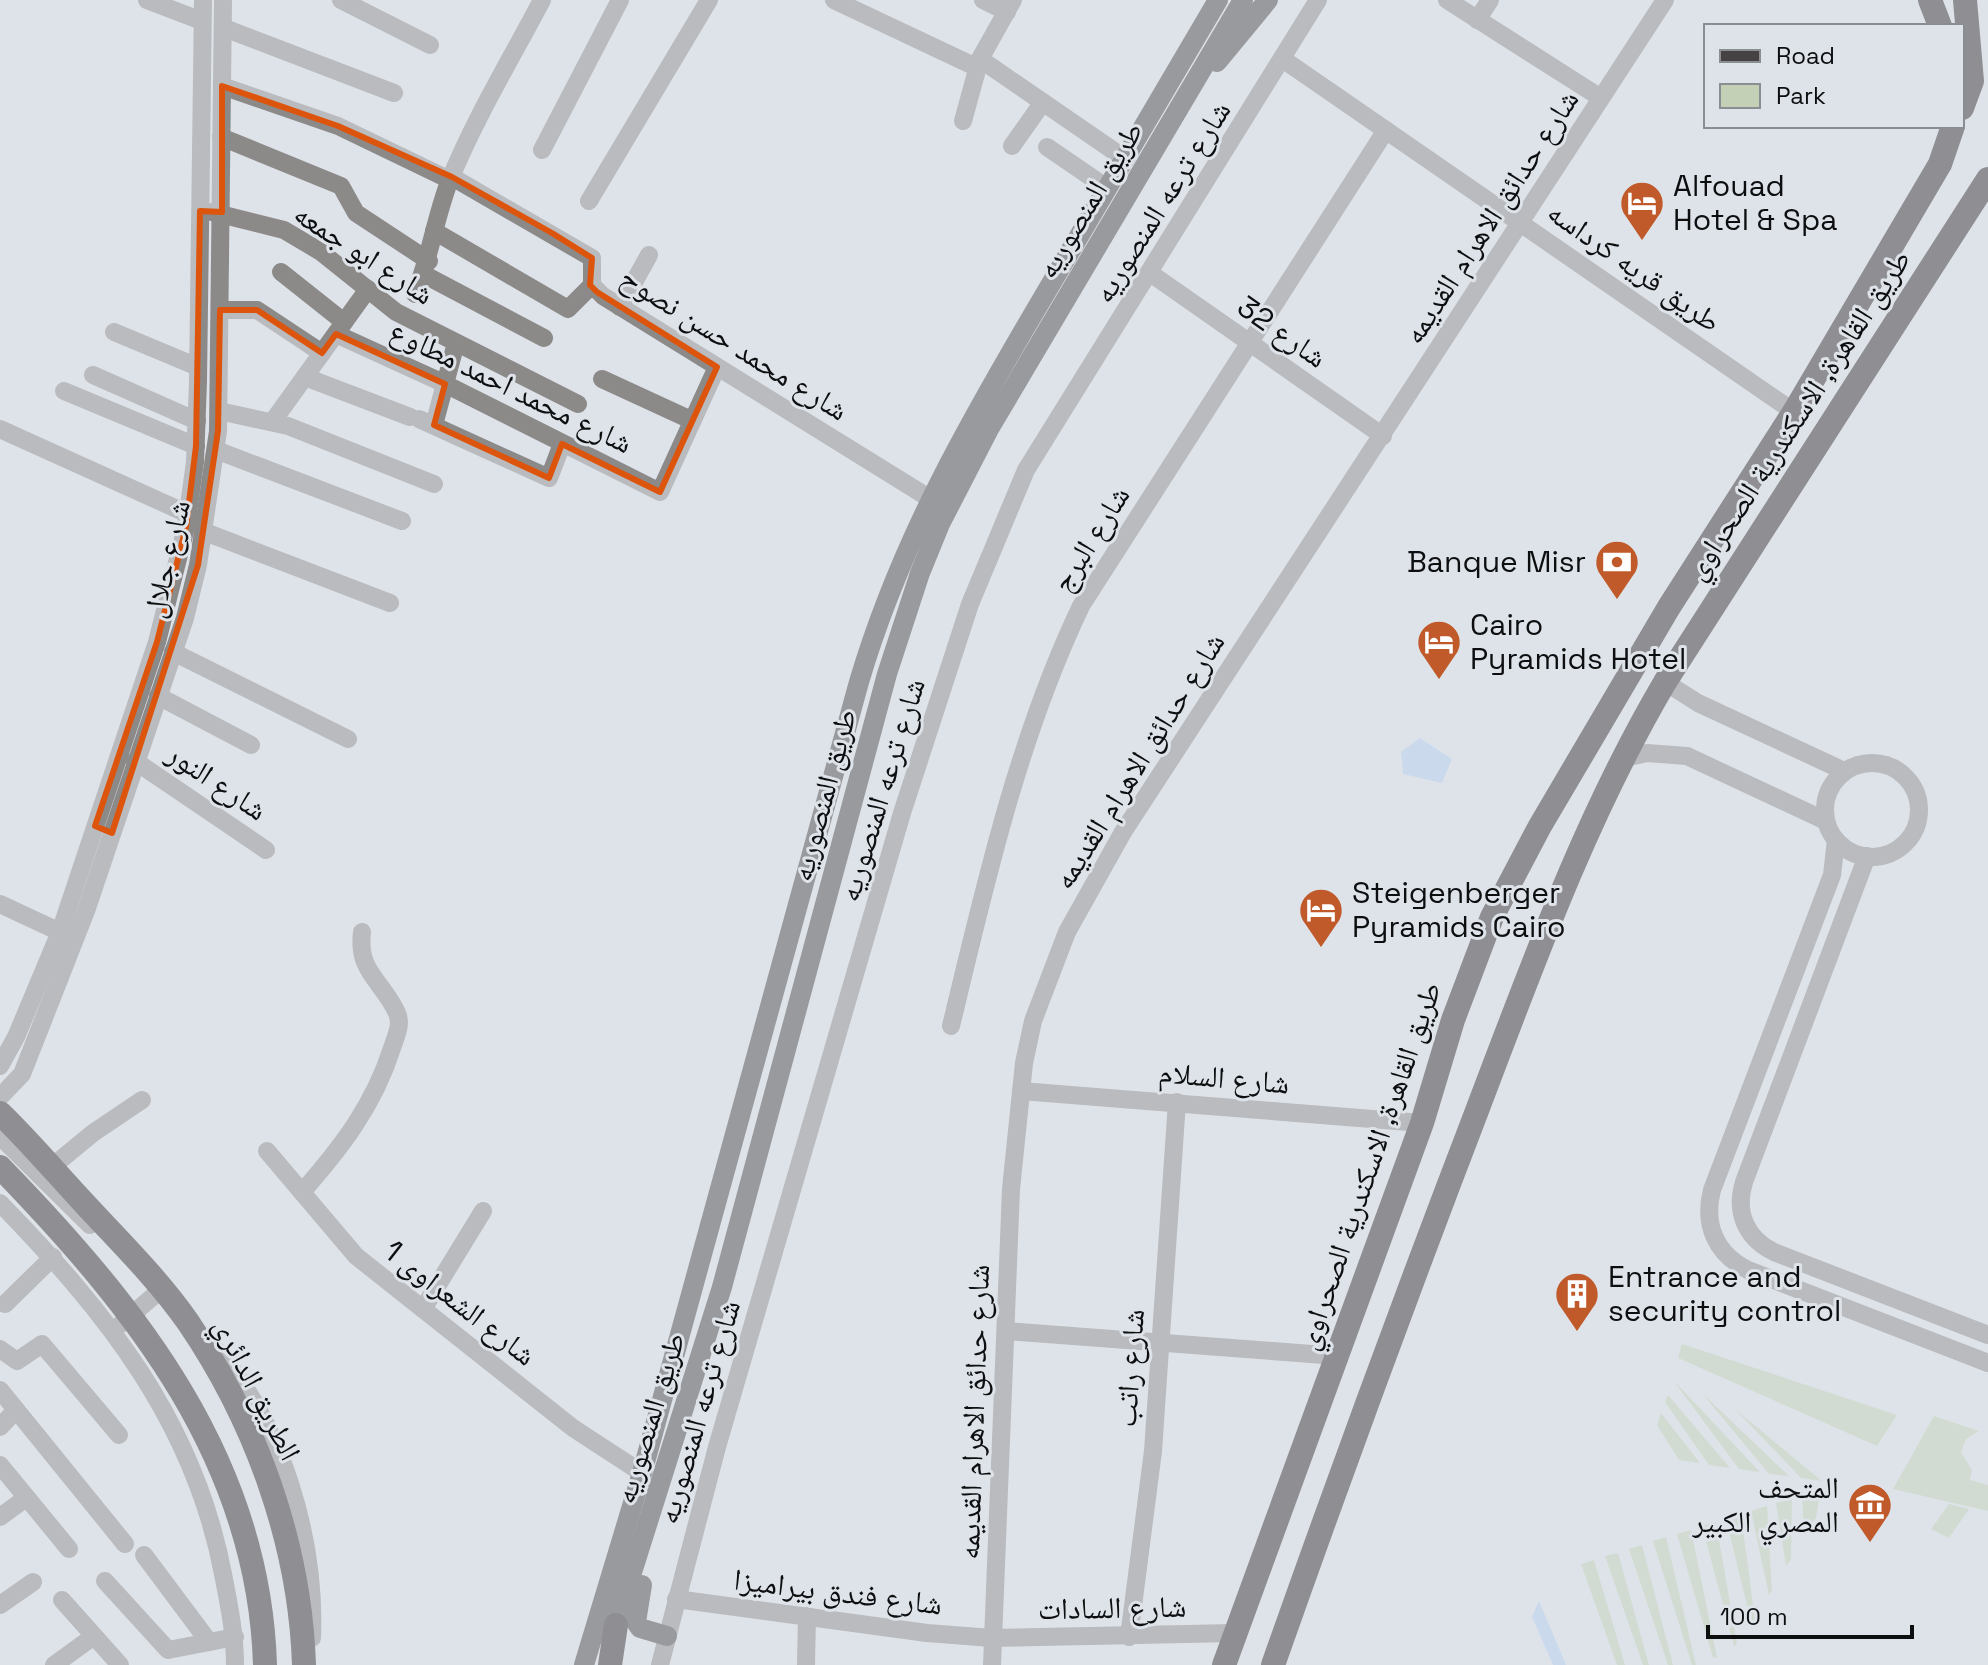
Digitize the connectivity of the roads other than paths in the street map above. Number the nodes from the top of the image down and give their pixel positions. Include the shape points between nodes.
1 (147, 0) edge
2 (203, 0) edge
3 (223, 0) edge
4 (341, 0) edge
5 (542, 0) edge
6 (620, 0) edge
7 (709, 0) edge
8 (834, 0) edge
9 (983, 0) edge
10 (1218, 0) edge
11 (1243, 0) edge
12 (1268, 0) edge
13 (1318, 0) edge
14 (1447, 0) edge
15 (1490, 0) edge
16 (1665, 0) edge
17 (1930, 0) edge
18 (1965, 0) edge
19 (1010, 6) edge
20 (1477, 20) junction
21 (202, 21) junction
22 (1939, 24) edge
23 (224, 28) junction
24 (430, 45) dead end
25 (1284, 60) junction
26 (979, 63) junction
27 (222, 86) junction
28 (1191, 88) junction
29 (394, 93) dead end
30 (1601, 98) junction
31 (1043, 102) junction
32 (1964, 103) edge
33 (963, 121) dead end
34 (1952, 128) edge
35 (1386, 130) junction
36 (221, 137) junction
37 (1012, 146) dead end
38 (1047, 147) dead end
39 (542, 150) dead end
40 (1124, 158) junction
41 (451, 178) junction
42 (1988, 179) edge
43 (1107, 188) junction
44 (589, 201) dead end
45 (200, 211) junction
46 (222, 212) junction
47 (1520, 223) junction
48 (434, 231) junction
49 (649, 255) dead end
50 (426, 267) junction
51 (281, 272) dead end
52 (1150, 273) junction
53 (592, 285) junction
54 (368, 289) junction
55 (415, 294) dead end
56 (620, 307) junction
57 (220, 310) junction
58 (340, 328) junction
59 (114, 332) dead end
60 (544, 338) dead end
61 (456, 343) junction
62 (1250, 343) junction
63 (322, 353) junction
64 (198, 367) junction
65 (717, 367) junction
66 (93, 375) dead end
67 (305, 377) junction
68 (602, 379) dead end
69 (445, 384) junction
70 (64, 391) dead end
71 (578, 404) dead end
72 (219, 411) junction
73 (1794, 412) junction
74 (691, 420) junction
75 (197, 421) junction
76 (273, 421) junction
77 (421, 421) junction
78 (0, 429) edge
79 (1383, 436) junction
80 (562, 444) junction
81 (196, 446) junction
82 (216, 450) junction
83 (434, 484) dead end
84 (929, 498) junction
85 (188, 514) junction
86 (402, 521) dead end
87 (205, 532) junction
88 (169, 597) junction
89 (189, 603) junction
90 (390, 603) dead end
91 (173, 652) junction
92 (1665, 682) junction
93 (158, 696) junction
94 (348, 739) dead end
95 (251, 745) dead end
96 (1620, 759) junction
97 (135, 761) junction
98 (1844, 771) junction
99 (1826, 821) junction
100 (104, 829) junction
101 (1836, 840) junction
102 (266, 850) dead end
103 (1867, 856) junction
104 (0, 904) edge
105 (60, 932) junction
106 (362, 932) dead end
107 (782, 965) junction
108 (807, 972) junction
109 (951, 1026) dead end
110 (6, 1042) edge
111 (0, 1066) edge
112 (1021, 1091) junction
113 (1, 1100) edge
114 (142, 1100) dead end
115 (1177, 1102) junction
116 (1422, 1123) junction
117 (0, 1136) edge
118 (267, 1151) dead end
119 (0, 1167) edge
120 (40, 1176) junction
121 (302, 1192) junction
122 (2, 1205) edge
123 (483, 1211) dead end
124 (53, 1257) junction
125 (157, 1293) junction
126 (5, 1304) dead end
127 (423, 1309) junction
128 (112, 1331) junction
129 (1006, 1331) junction
130 (1988, 1335) edge
131 (1159, 1342) junction
132 (0, 1349) edge
133 (1338, 1356) junction
134 (1988, 1363) edge
135 (0, 1390) edge
136 (16, 1410) junction
137 (0, 1427) edge
138 (119, 1435) dead end
139 (0, 1465) edge
140 (642, 1473) junction
141 (26, 1498) junction
142 (654, 1507) junction
143 (0, 1517) edge
144 (125, 1544) dead end
145 (69, 1549) dead end
146 (144, 1555) dead end
147 (105, 1581) dead end
148 (33, 1582) dead end
149 (676, 1599) junction
150 (62, 1600) dead end
151 (0, 1605) edge
152 (807, 1616) junction
153 (616, 1625) junction
154 (1234, 1633) junction
155 (94, 1636) junction
156 (667, 1636) junction
157 (235, 1637) junction
158 (1129, 1637) junction
159 (992, 1638) junction
160 (209, 1642) junction
161 (61, 1658) edge
162 (120, 1665) edge
163 (235, 1665) edge
164 (265, 1665) edge
165 (304, 1665) edge
166 (311, 1665) edge
167 (584, 1665) edge
168 (602, 1665) edge
169 (610, 1665) edge
170 (660, 1665) edge
171 (806, 1665) edge
172 (992, 1665) edge
173 (1224, 1665) edge
174 (1273, 1665) edge

1 - 21 street
2 - 21 street, شارع جلال
3 - 23 street, شارع جلال
4 - 24 street
5 - 41 street
6 - 39 street
7 - 44 street
8 - 26 street
9 - 19 street
10 - 40 main road, طريق المنصوريه
11 - 28 main road, طريق المنصوريه
12 - 28 main road
13 - 25 street, شارع ترعه المنصوريه
14 - 20 street
15 - 20 street
16 - 30 street, شارع حدائق الاهرام القديمه
17 - 22 highway
18 - 32 highway via 1972,81
19 - 26 street
20 - 30 street
21 - 45 street, شارع جلال
23 - 27 street, شارع جلال
23 - 29 street
25 - 35 street, طريق قريه كرداسه
25 - 52 street, شارع ترعه المنصوريه
26 - 31 street
26 - 33 street
27 - 36 street, شارع جلال
27 - 41 street, شارع محمد حسن نصوح via 338,126
28 - 108 main road, طريق المنصوريه via 989,429 940,524 902,623
30 - 47 street, شارع حدائق الاهرام القديمه
31 - 37 street
31 - 40 street
34 - 73 highway, طريق القاهرة, الاسكندرية الصحراوي via 1940,164
35 - 47 street, طريق قريه كرداسه
35 - 62 street, شارع البرج
36 - 46 street, شارع جلال
36 - 50 street via 341,186 356,213
38 - 43 street
40 - 43 main road, طريق المنصوريه
41 - 48 street
41 - 53 street, شارع محمد حسن نصوح via 592,258
42 - 92 highway, طريق القاهرة, الاسكندرية الصحراوي
43 - 84 main road, طريق المنصوريه
45 - 46 street, شارع ابو جمعه
45 - 64 street, شارع جلال
46 - 54 street, شارع ابو جمعه via 284,230
46 - 57 street, شارع جلال
47 - 73 street, طريق قريه كرداسه
47 - 79 street, شارع حدائق الاهرام القديمه
48 - 50 street
48 - 53 street via 568,309
49 - 56 street
50 - 55 street
50 - 60 street
51 - 58 street, شارع محمد احمد مطاوع
52 - 62 street, شارع 32
52 - 149 street, شارع ترعه المنصوريه via 1026,470 970,604 897,828
53 - 56 street, شارع محمد حسن نصوح
54 - 58 street
54 - 61 street, شارع ابو جمعه via 396,312
56 - 65 street, شارع محمد حسن نصوح
57 - 63 street via 257,310
57 - 72 street, شارع جلال
58 - 63 street
58 - 69 street, شارع محمد احمد مطاوع
59 - 64 street
61 - 69 street
61 - 71 street, شارع ابو جمعه
62 - 79 street, شارع 32
62 - 109 street, شارع البرج via 1095,580 1062,646 998,840
63 - 67 street
64 - 75 street, شارع جلال
65 - 74 street
65 - 84 street, شارع محمد حسن نصوح
66 - 75 street
67 - 76 street
67 - 77 street
68 - 74 street
69 - 77 street
69 - 80 street, شارع محمد احمد مطاوع
70 - 81 street
72 - 76 street
72 - 82 street, شارع جلال
73 - 116 highway, طريق القاهرة, الاسكندرية الصحراوي via 1669,607 1492,917
74 - 80 street, شارع محمد احمد مطاوع via 660,492
75 - 81 street, شارع جلال
76 - 83 street
77 - 80 street via 549,478
78 - 85 street
79 - 112 street, شارع حدائق الاهرام القديمه via 1092,881 1033,1021
81 - 85 street, شارع جلال
82 - 86 street
82 - 87 street, شارع جلال
84 - 107 main road, طريق المنصوريه via 870,646
85 - 88 street, شارع جلال
87 - 89 street, شارع جلال
87 - 90 street
88 - 89 street
88 - 100 street, شارع جلال
89 - 91 street, شارع جلال
91 - 93 street, شارع جلال
91 - 94 street
92 - 96 highway, طريق القاهرة, الاسكندرية الصحراوي
92 - 98 street via 1698,703
93 - 95 street
93 - 97 street, شارع جلال
96 - 99 street via 1668,752 1687,756
96 - 174 highway, طريق القاهرة, الاسكندرية الصحراوي via 1536,957
97 - 100 street, شارع جلال
97 - 102 street, شارع النور
98 - 99 street via 1828,793
98 - 103 street via 1857,765 1885,765 1909,781 1916,794 1917,822 1906,842 1888,854
99 - 101 street
100 - 105 street, شارع جلال
100 - 113 street, شارع جلال via 38,1036 22,1074
101 - 103 street
101 - 134 street via 1832,875 1712,1190 1712,1232 1730,1259 1748,1270
103 - 130 street via 1744,1182 1742,1218 1751,1235 1774,1252
104 - 105 street
105 - 110 street, شارع جلال
106 - 121 street via 362,960 396,1011 398,1030 358,1123
107 - 108 main road
107 - 140 main road, طريق المنصوريه
108 - 142 main road, طريق المنصوريه via 722,1287
110 - 111 street, شارع جلال
112 - 115 street, شارع السلام
112 - 129 street, شارع حدائق الاهرام القديمه
113 - 165 highway, الطريق الدائري, bridge via 155,1280 214,1365 260,1458 277,1507 295,1583
114 - 120 street
115 - 116 street, شارع السلام
115 - 131 street, شارع راتب
116 - 133 highway, طريق القاهرة, الاسكندرية الصحراوي
117 - 120 street
118 - 121 street, شارع الشعراوى 1
119 - 164 highway, bridge via 122,1302 188,1397 233,1498 252,1569
120 - 122 street
120 - 125 street
121 - 127 street, شارع الشعراوى 1 via 356,1256
122 - 124 street
123 - 127 street
124 - 126 street
124 - 128 street
125 - 128 street
125 - 166 street via 232,1369 272,1442 307,1558
127 - 140 street, شارع الشعراوى 1 via 573,1428
128 - 157 street via 148,1380 191,1461 220,1556
129 - 131 street
129 - 159 street, شارع حدائق الاهرام القديمه
131 - 133 street
131 - 158 street, شارع راتب via 1146,1519
132 - 138 street via 17,1361 42,1344
133 - 154 highway, طريق القاهرة, الاسكندرية الصحراوي
135 - 136 street
136 - 137 street
136 - 144 street
139 - 141 street
140 - 167 main road, طريق المنصوريه
141 - 143 street
141 - 145 street
142 - 153 main road, طريق المنصوريه
142 - 156 main road via 651,1550 635,1614 640,1628
146 - 160 street
147 - 160 street via 161,1647 175,1650
148 - 151 street
149 - 152 street, شارع فندق بيراميزا
149 - 156 street, شارع ترعه المنصوريه
150 - 155 street
152 - 159 street, شارع فندق بيراميزا
152 - 171 street
153 - 168 main road, طريق المنصوريه
153 - 169 highway
154 - 158 street, شارع السادات
154 - 173 highway, طريق القاهرة, الاسكندرية الصحراوي
155 - 161 street
155 - 162 street
156 - 170 street, شارع ترعه المنصوريه
157 - 160 street
157 - 163 street
158 - 159 street, شارع السادات
159 - 172 street, شارع حدائق الاهرام القديمه

